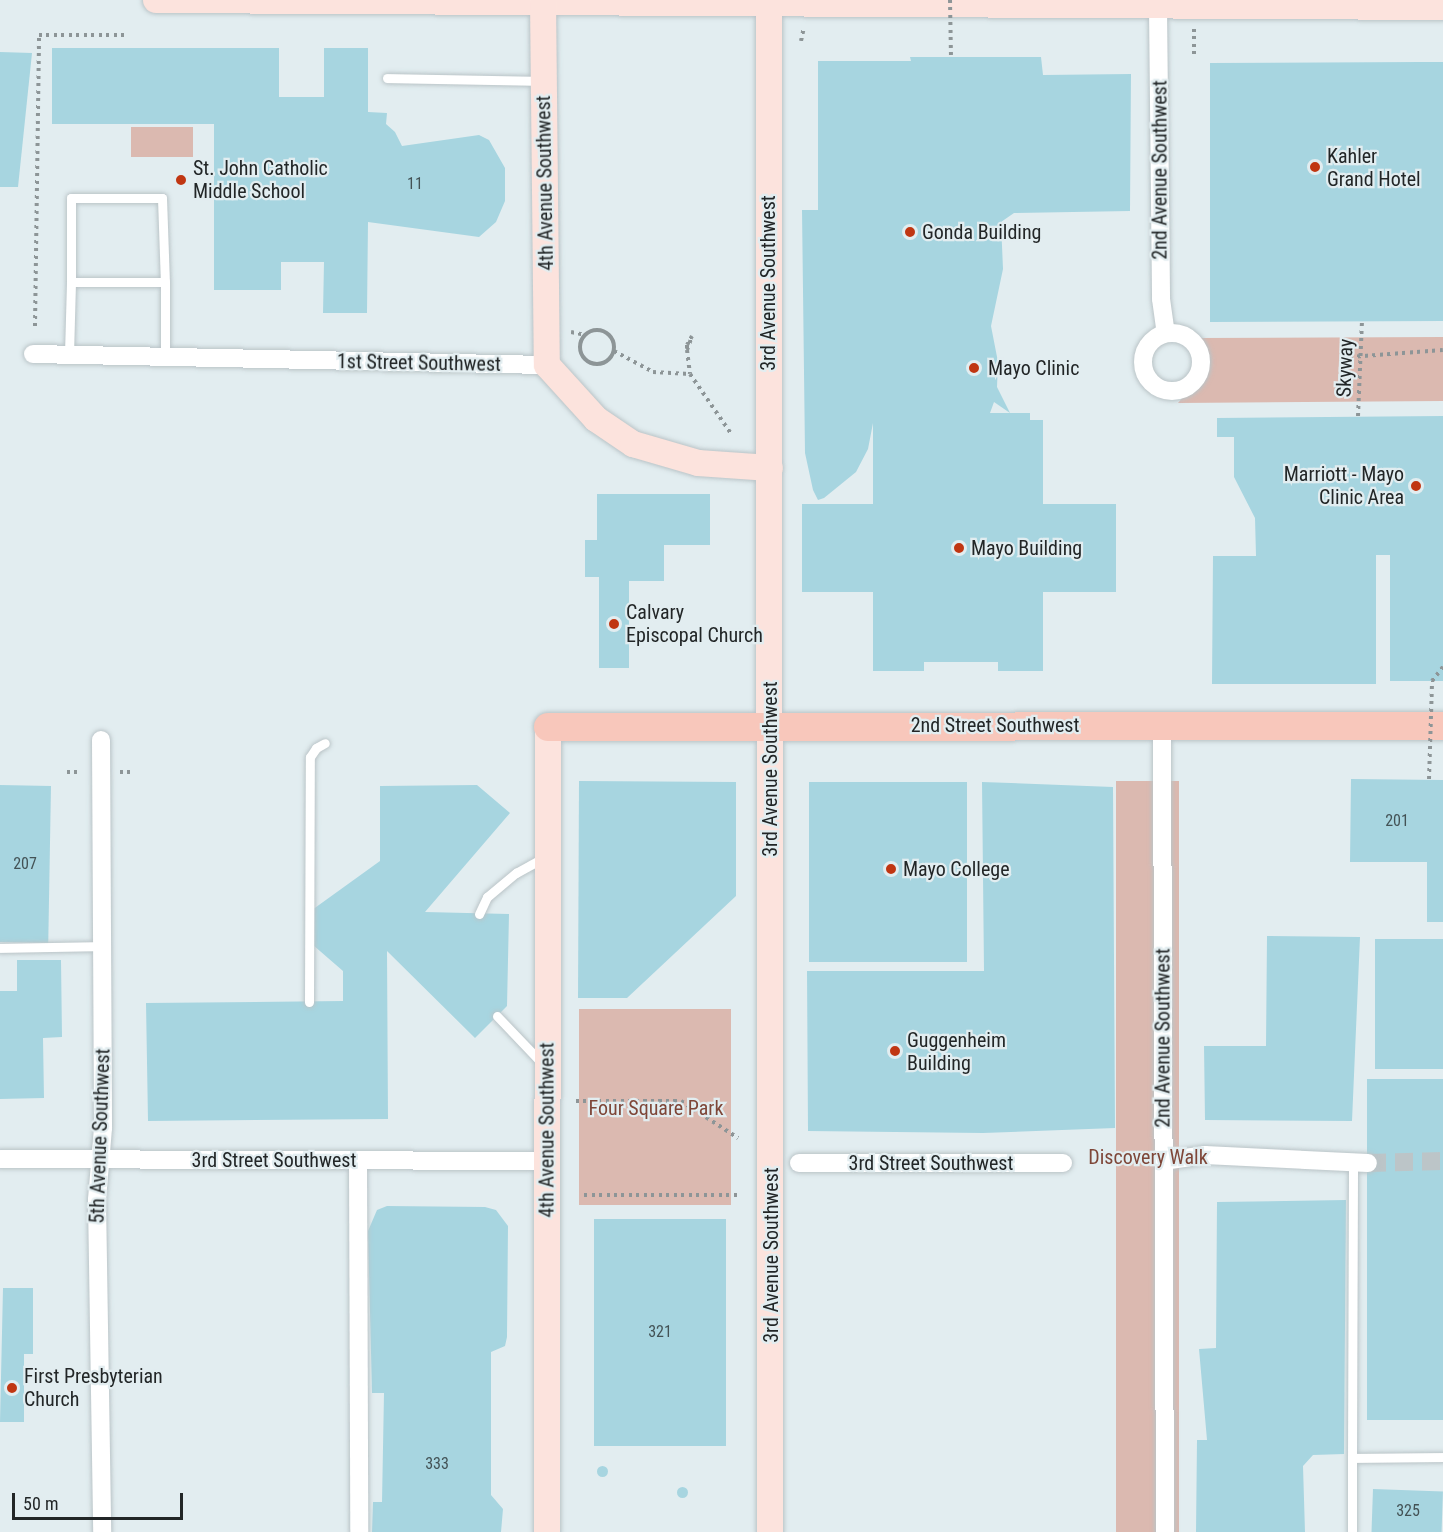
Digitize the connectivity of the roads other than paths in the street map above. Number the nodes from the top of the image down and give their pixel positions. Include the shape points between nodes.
1 (156, 0) edge
2 (543, 1) edge
3 (769, 3) edge
4 (1158, 7) junction
5 (1443, 7) edge
6 (387, 78) dead end
7 (544, 81) junction
8 (71, 282) junction
9 (165, 282) junction
10 (1166, 333) dead end
11 (33, 354) dead end
12 (69, 354) junction
13 (165, 357) junction
14 (547, 365) junction
15 (770, 468) junction
16 (1161, 725) junction
17 (771, 726) junction
18 (1443, 726) edge
19 (548, 727) joint
20 (101, 740) dead end
21 (325, 743) dead end
22 (548, 856) junction
23 (478, 914) dead end
24 (104, 946) junction
25 (0, 948) edge
26 (309, 1002) dead end
27 (497, 1016) dead end
28 (547, 1069) junction
29 (0, 1159) edge
30 (101, 1160) junction
31 (358, 1160) junction
32 (547, 1161) junction
33 (1163, 1161) junction
34 (1063, 1162) dead end
35 (1360, 1162) joint
36 (799, 1163) dead end
37 (1443, 1457) edge
38 (1352, 1458) junction
39 (102, 1532) edge
40 (359, 1532) edge
41 (547, 1532) edge
42 (770, 1532) edge
43 (1165, 1532) edge
44 (1352, 1532) edge

1 - 2 main road
2 - 3 main road
2 - 7 main road, 4th Avenue Southwest
3 - 4 main road
3 - 15 main road, 3rd Avenue Southwest
4 - 5 main road
4 - 10 street, 2nd Avenue Southwest via 1161,299
6 - 7 lane
7 - 14 main road, 4th Avenue Southwest
8 - 9 lane
8 - 9 lane via 71,198 162,198
8 - 12 lane
9 - 13 lane
11 - 12 street, 1st Street Southwest
12 - 13 street, 1st Street Southwest
13 - 14 street, 1st Street Southwest
14 - 15 main road via 596,419 633,444 698,463
15 - 17 main road, 3rd Avenue Southwest
16 - 17 main road, 2nd Street Southwest
16 - 18 main road, 2nd Street Southwest
16 - 33 street, 2nd Avenue Southwest
17 - 19 main road, 2nd Street Southwest
17 - 42 main road, 3rd Avenue Southwest
19 - 22 main road, 4th Avenue Southwest
20 - 24 street, 5th Avenue Southwest
21 - 26 lane via 310,757
22 - 23 lane via 516,873 487,897
22 - 28 main road, 4th Avenue Southwest
24 - 25 lane
24 - 30 street, 5th Avenue Southwest
27 - 28 lane
28 - 32 main road, 4th Avenue Southwest
29 - 30 street, 3rd Street Southwest
30 - 31 street, 3rd Street Southwest
30 - 39 street, 5th Avenue Southwest via 97,1200
31 - 32 street, 3rd Street Southwest
31 - 40 street
32 - 41 main road, 4th Avenue Southwest
33 - 35 street via 1205,1155
33 - 43 street, 2nd Avenue Southwest
34 - 36 street, 3rd Street Southwest
35 - 38 lane
37 - 38 lane
38 - 44 lane

